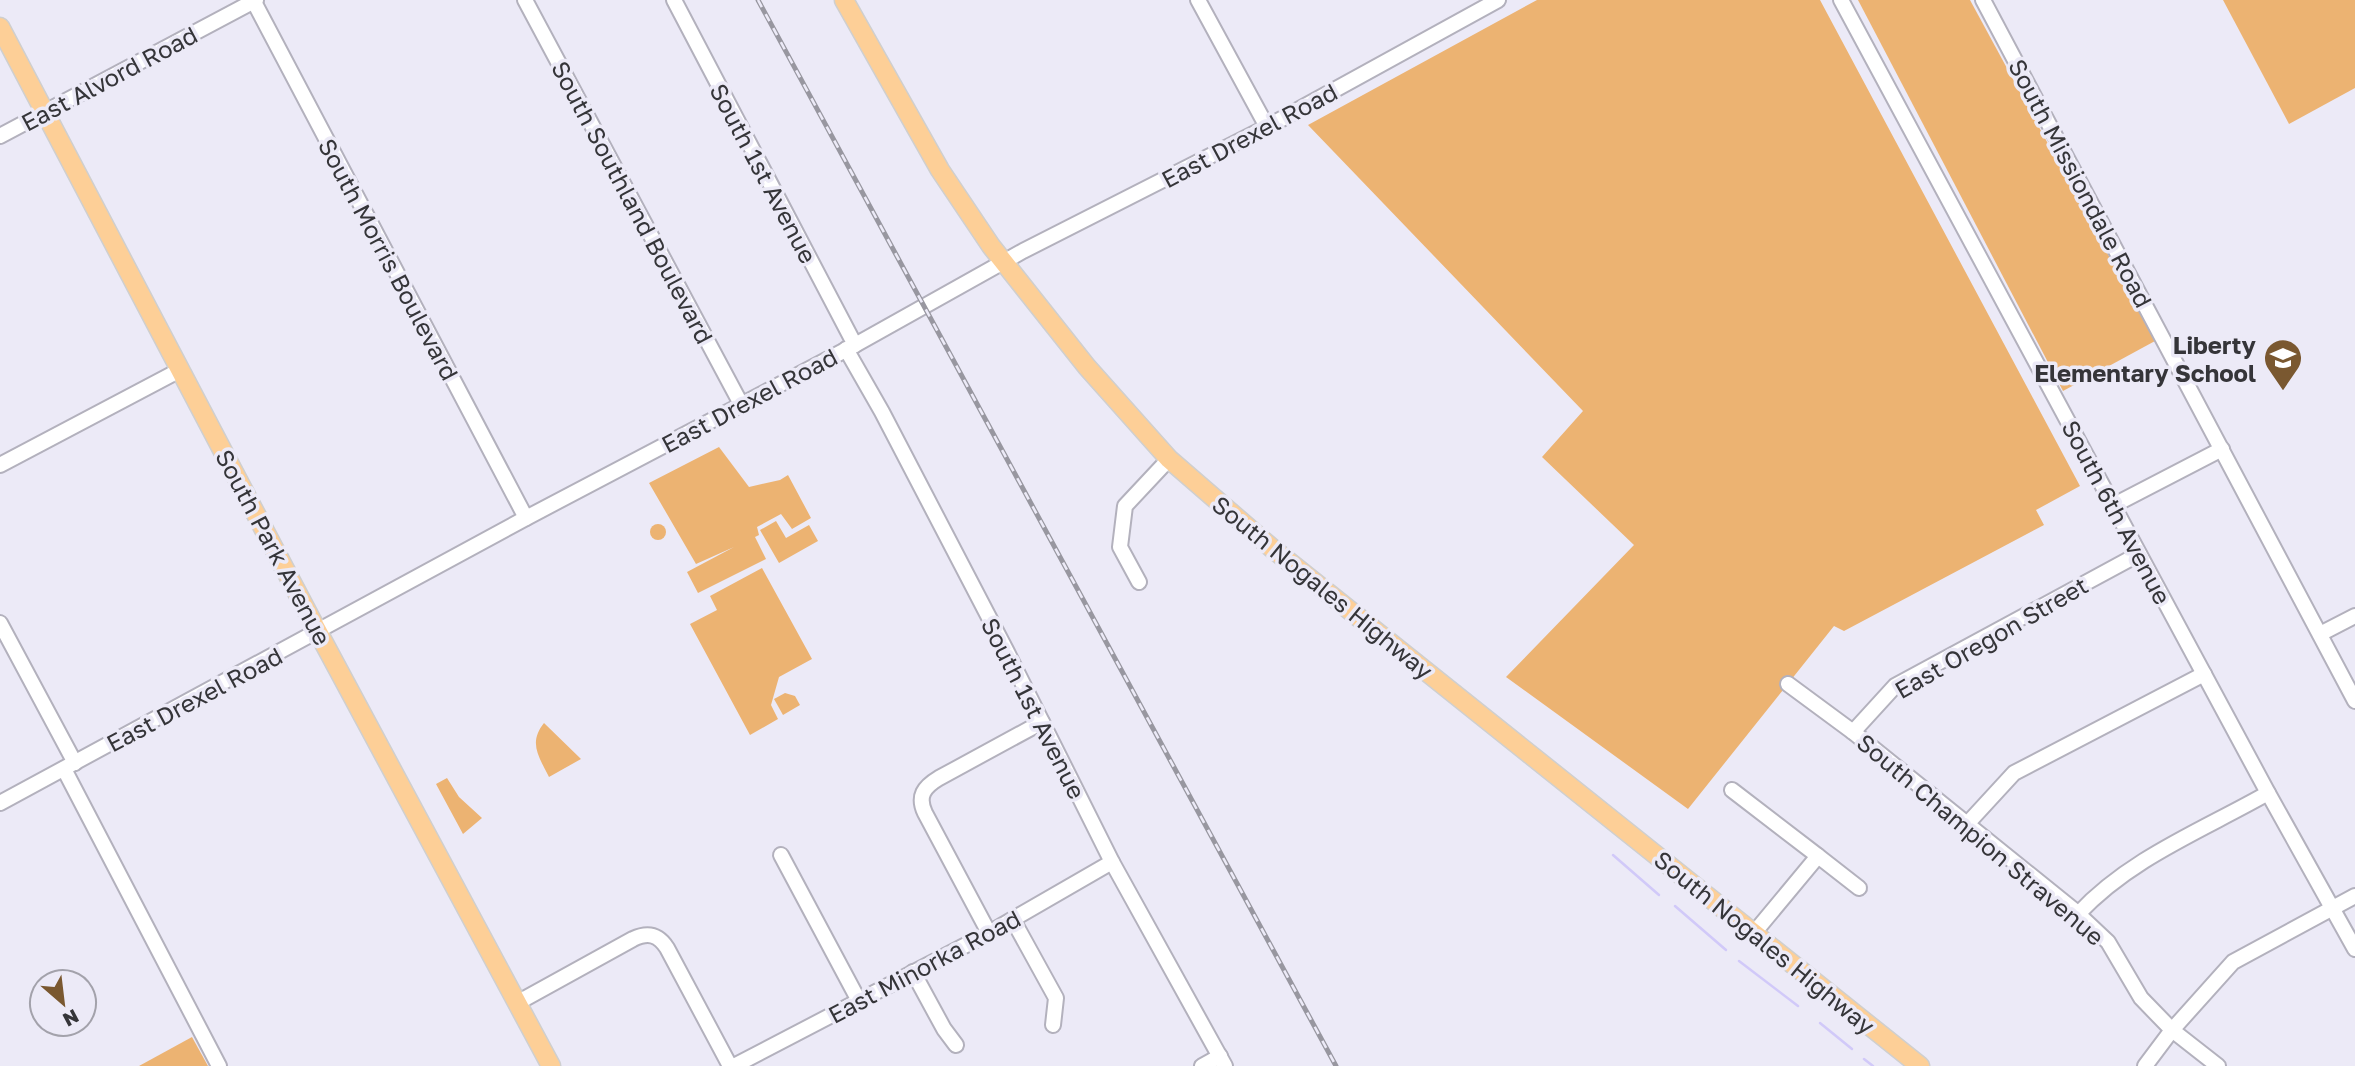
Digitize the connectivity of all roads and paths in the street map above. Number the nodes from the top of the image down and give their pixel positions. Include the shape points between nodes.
1 (254, 0) edge
2 (525, 0) edge
3 (674, 0) edge
4 (844, 0) edge
5 (1198, 0) edge
6 (1499, 0) edge
7 (1841, 0) edge
8 (1983, 0) edge
9 (0, 27) edge
10 (45, 112) junction
11 (1267, 127) junction
12 (0, 136) edge
13 (1004, 261) junction
14 (850, 347) junction
15 (180, 370) junction
16 (741, 404) junction
17 (2222, 449) junction
18 (1169, 459) junction
19 (0, 466) edge
20 (2114, 505) junction
21 (526, 518) junction
22 (2138, 554) junction
23 (1139, 582) dead end
24 (2355, 616) edge
25 (0, 624) edge
26 (318, 632) junction
27 (2320, 634) junction
28 (2204, 674) junction
29 (1788, 684) dead end
30 (2355, 701) edge
31 (1042, 722) junction
32 (1853, 732) junction
33 (70, 766) junction
34 (1732, 790) dead end
35 (2268, 793) junction
36 (0, 803) edge
37 (1968, 823) junction
38 (781, 855) dead end
39 (1818, 856) junction
40 (1112, 862) junction
41 (1859, 888) dead end
42 (2355, 896) edge
43 (2333, 907) junction
44 (2078, 914) junction
45 (1013, 920) junction
46 (989, 933) junction
47 (1754, 933) junction
48 (2355, 949) edge
49 (913, 972) junction
50 (859, 1001) junction
51 (517, 1003) junction
52 (1053, 1025) dead end
53 (2172, 1030) junction
54 (956, 1045) dead end
55 (1223, 1061) edge
56 (219, 1066) edge
57 (551, 1066) edge
58 (732, 1066) edge
59 (1202, 1066) edge
60 (1920, 1066) edge
61 (2145, 1066) edge
62 (2218, 1066) edge

1 - 10 street, East Alvord Road
1 - 21 street, South Morris Boulevard
2 - 16 street, South Southland Boulevard
3 - 14 street, South 1st Avenue
4 - 13 main road, South Nogales Highway via 940,170
5 - 11 street
6 - 11 street, East Drexel Road
7 - 20 street, South 6th Avenue
8 - 17 street, South Missiondale Road
9 - 10 main road, South Park Avenue
10 - 12 street, East Alvord Road
10 - 15 main road, South Park Avenue
11 - 13 street, East Drexel Road
13 - 14 street, East Drexel Road
13 - 18 main road, South Nogales Highway via 1087,368
14 - 16 street, East Drexel Road
14 - 31 street, South 1st Avenue
15 - 19 street
15 - 26 main road, South Park Avenue
16 - 21 street, East Drexel Road
17 - 20 street
17 - 27 street, South Missiondale Road
18 - 23 street via 1125,506 1119,547
18 - 47 main road, South Nogales Highway via 1273,550
20 - 22 street, South 6th Avenue
21 - 26 street, East Drexel Road
22 - 28 street, South 6th Avenue
22 - 32 street, East Oregon Street via 1895,686
24 - 27 street
25 - 33 street
26 - 33 street, East Drexel Road
26 - 51 main road, South Park Avenue
27 - 30 street, South Missiondale Road
28 - 35 street, South 6th Avenue
28 - 37 street via 2014,773
29 - 32 street, South Champion Stravenue
31 - 40 street, South 1st Avenue
31 - 46 street via 919,793 921,806
32 - 37 street, South Champion Stravenue
33 - 36 street, East Drexel Road
33 - 56 street
34 - 39 street
35 - 43 street, South 6th Avenue
35 - 44 street via 2131,867
37 - 44 street, South Champion Stravenue
38 - 50 street
39 - 41 street
39 - 47 street
40 - 45 street, East Minorka Road
40 - 55 street, South 1st Avenue
42 - 43 street
43 - 48 street, South 6th Avenue
43 - 53 street via 2233,962
44 - 53 street, South Champion Stravenue via 2108,942 2141,998
45 - 46 street, East Minorka Road
45 - 52 street via 1056,998
46 - 49 street, East Minorka Road
47 - 60 main road, South Nogales Highway
49 - 50 street, East Minorka Road
49 - 54 street
50 - 58 street, East Minorka Road
51 - 57 main road, South Park Avenue
51 - 58 street via 633,939 656,932
53 - 61 street
53 - 62 street, South Champion Stravenue
55 - 59 street

